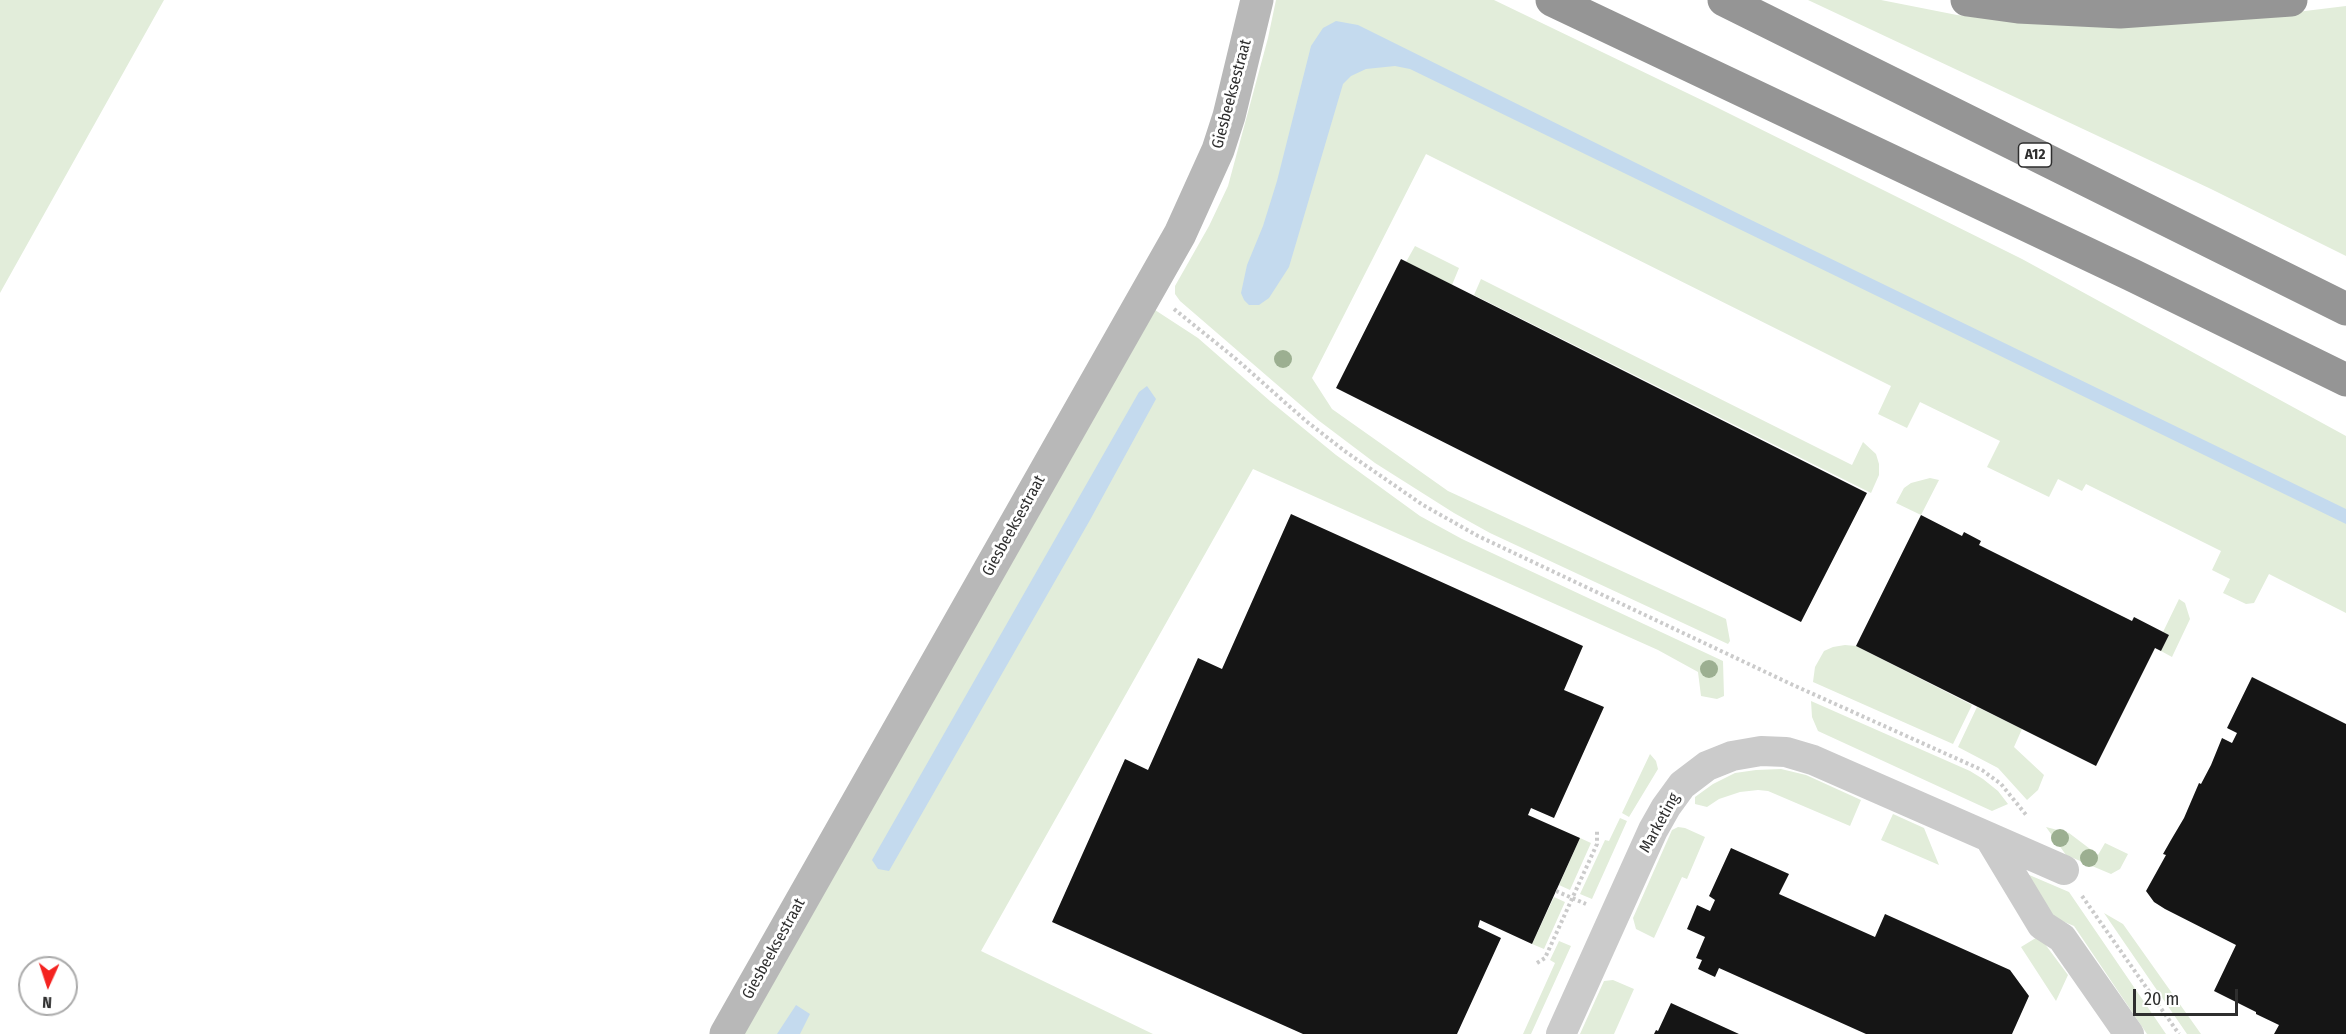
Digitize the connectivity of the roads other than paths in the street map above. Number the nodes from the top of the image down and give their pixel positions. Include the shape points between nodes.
1 (1257, 0) edge
2 (1552, 0) edge
3 (1724, 0) edge
4 (1967, 0) edge
5 (2291, 0) edge
6 (2346, 309) edge
7 (2346, 380) edge
8 (1989, 837) junction
9 (2064, 870) road end
10 (726, 1034) edge
11 (1562, 1034) edge
12 (2129, 1034) edge

1 - 10 street, Giesbeeksestraat via 1218,150 1180,234
2 - 7 highway via 2132,274
3 - 6 highway, A12
4 - 5 highway via 2120,12
8 - 9 street, Marketing
8 - 11 street, Marketing via 1813,760 1786,753 1761,751 1707,766 1682,785 1661,814
8 - 12 street via 2042,925 2062,938

